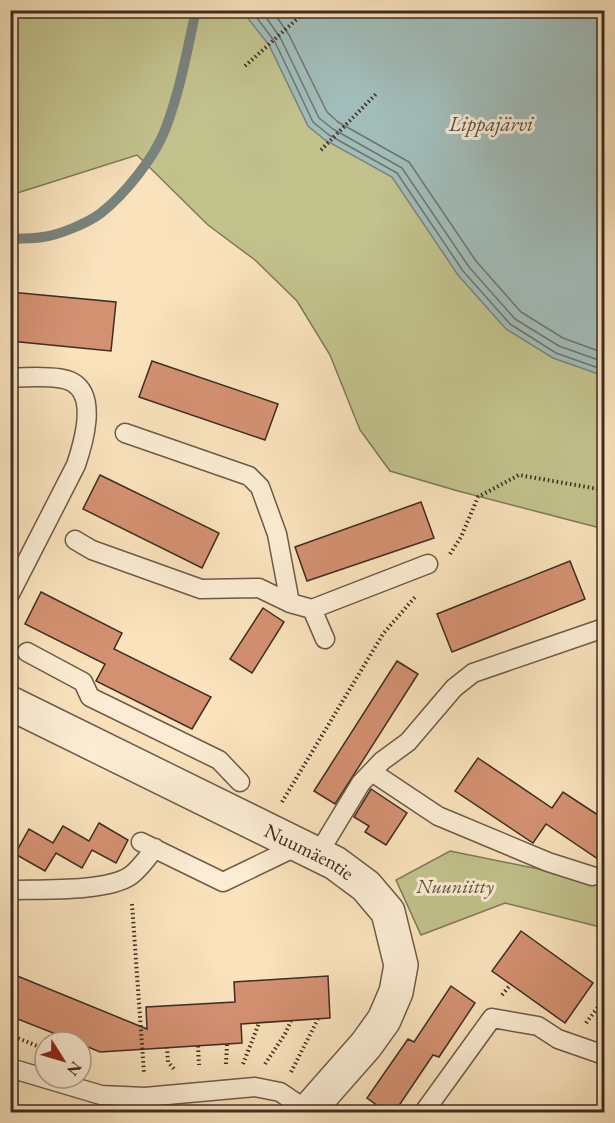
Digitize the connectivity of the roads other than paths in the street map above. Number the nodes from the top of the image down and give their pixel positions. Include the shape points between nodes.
1 (10, 378) edge
2 (125, 433) dead end
3 (75, 540) dead end
4 (428, 564) dead end
5 (10, 594) edge
6 (290, 603) junction
7 (312, 609) junction
8 (604, 628) edge
9 (325, 639) dead end
10 (27, 652) dead end
11 (10, 703) edge
12 (372, 772) junction
13 (240, 782) dead end
14 (309, 850) junction
15 (592, 876) dead end
16 (10, 890) edge
17 (604, 1055) edge
18 (10, 1068) edge
19 (308, 1112) edge
20 (424, 1113) edge

1 - 5 lane via 71,381 82,391 88,415 76,465
2 - 6 lane via 249,476 260,487 277,534
3 - 6 lane via 92,550 201,589 259,588
4 - 7 lane
6 - 7 lane
7 - 9 lane
8 - 12 lane via 473,673 454,688 408,742
10 - 13 lane via 83,682 90,697 219,760
11 - 14 street, Nuumäentie
12 - 14 lane
12 - 15 lane via 438,816
14 - 16 lane via 223,882 148,845 130,876 112,883
14 - 19 street, Nuumäentie via 366,886 388,912 401,965 396,992 384,1020
17 - 20 lane via 558,1039 538,1026 492,1018
18 - 19 lane via 101,1095 145,1097 247,1088 280,1092

